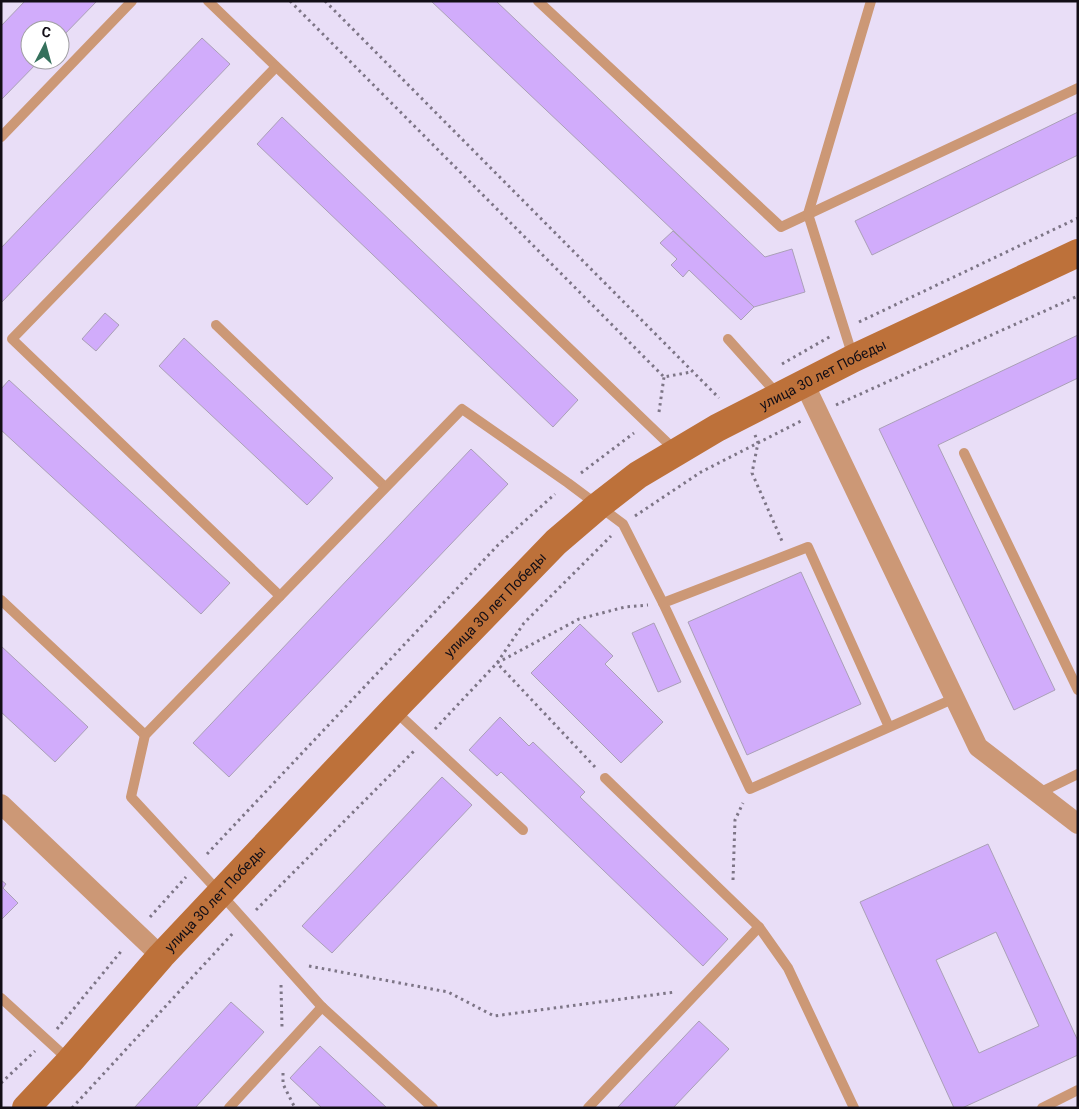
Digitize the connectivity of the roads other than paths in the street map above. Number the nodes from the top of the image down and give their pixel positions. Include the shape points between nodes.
1 (132, 1) edge
2 (208, 1) edge
3 (538, 1) edge
4 (871, 1) edge
5 (276, 67) junction
6 (1078, 88) edge
7 (1, 137) edge
8 (808, 214) junction
9 (1078, 253) edge
10 (216, 325) dead end
11 (728, 340) dead end
12 (854, 358) junction
13 (804, 383) junction
14 (770, 386) junction
15 (677, 452) junction
16 (964, 454) dead end
17 (385, 487) junction
18 (598, 506) junction
19 (280, 596) junction
20 (1, 600) edge
21 (663, 603) junction
22 (1078, 690) edge
23 (954, 698) junction
24 (394, 709) junction
25 (889, 728) junction
26 (145, 736) junction
27 (1078, 774) edge
28 (605, 778) road end
29 (1039, 793) junction
30 (1, 804) edge
31 (1078, 824) edge
32 (523, 830) dead end
33 (220, 893) junction
34 (759, 927) junction
35 (161, 956) junction
36 (3, 1004) edge
37 (322, 1007) junction
38 (70, 1061) junction
39 (1078, 1090) edge
40 (26, 1108) edge
41 (229, 1108) edge
42 (433, 1108) edge
43 (588, 1108) edge
44 (854, 1108) edge
45 (1042, 1108) edge

1 - 7 lane
2 - 5 lane
3 - 8 lane via 781,227
4 - 8 lane
5 - 15 lane
5 - 19 lane via 12,339
6 - 8 lane
8 - 12 lane
9 - 12 main road, улица 30 лет Победы
10 - 17 lane
11 - 14 lane
12 - 13 main road, улица 30 лет Победы
13 - 14 main road, улица 30 лет Победы
13 - 23 street
14 - 15 main road, улица 30 лет Победы via 717,428
15 - 18 main road, улица 30 лет Победы via 638,475
16 - 22 lane
17 - 18 lane via 462,409
17 - 19 lane
18 - 21 lane via 623,524
18 - 24 main road, улица 30 лет Победы via 556,542
19 - 26 lane
20 - 26 lane
21 - 25 lane via 808,547
21 - 25 lane via 750,789
23 - 25 lane
23 - 29 street via 978,748
24 - 32 lane
24 - 33 main road, улица 30 лет Победы
26 - 33 lane via 131,797
27 - 29 lane
28 - 34 lane
29 - 31 street
30 - 35 street
33 - 35 main road, улица 30 лет Победы
33 - 37 lane
34 - 43 lane
34 - 44 lane via 788,968
35 - 38 main road, улица 30 лет Победы
36 - 38 lane
37 - 41 lane
37 - 42 lane
38 - 40 main road, улица 30 лет Победы
39 - 45 lane

